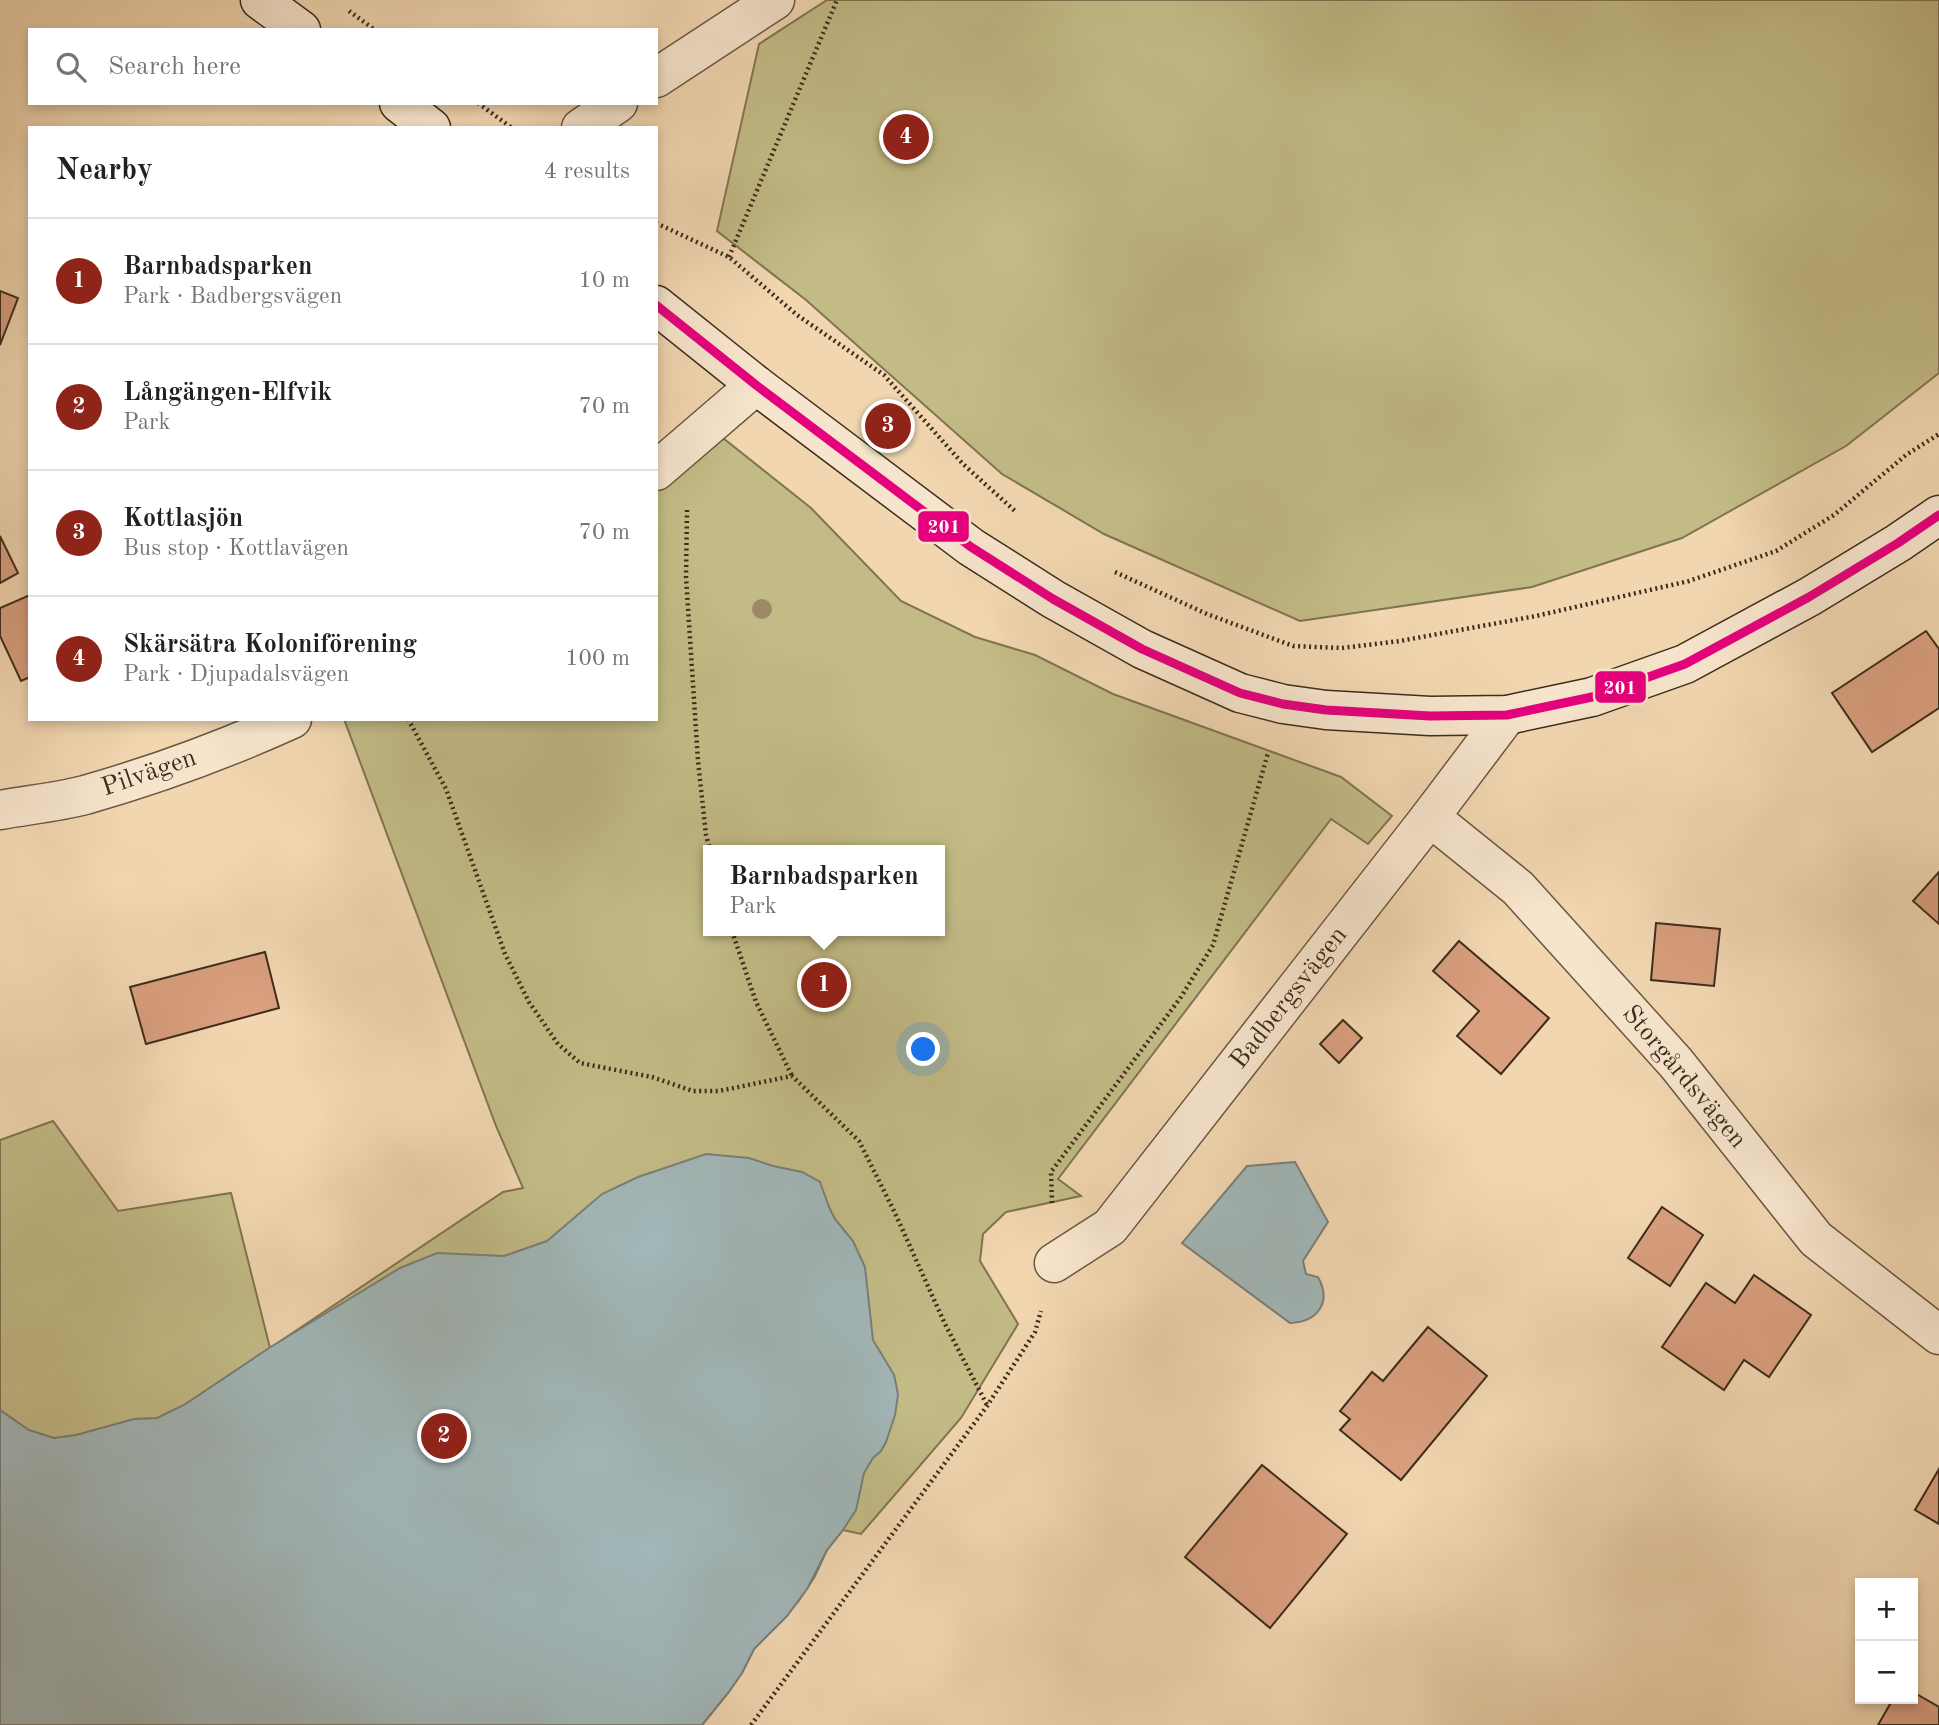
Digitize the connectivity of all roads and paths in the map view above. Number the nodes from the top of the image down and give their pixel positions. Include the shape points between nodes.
1 (260, 0) edge
2 (775, 0) edge
3 (837, 0) edge
4 (340, 4) dead end
5 (298, 28) edge
6 (372, 28) edge
7 (658, 77) edge
8 (402, 105) edge
9 (481, 105) edge
10 (615, 105) edge
11 (428, 126) edge
12 (509, 126) edge
13 (584, 126) edge
14 (658, 224) edge
15 (729, 257) junction
16 (658, 307) edge
17 (756, 385) junction
18 (1939, 434) edge
19 (688, 442) junction
20 (658, 469) edge
21 (1939, 515) edge
22 (1023, 518) dead end
23 (1107, 568) dead end
24 (1507, 715) junction
25 (288, 721) edge
26 (409, 721) edge
27 (1269, 752) dead end
28 (0, 810) edge
29 (1430, 817) junction
30 (709, 845) edge
31 (734, 936) edge
32 (792, 1076) junction
33 (1054, 1263) junction
34 (1939, 1335) edge
35 (987, 1406) junction
36 (751, 1725) edge

1 - 5 street
2 - 7 street
3 - 15 path
4 - 6 path
8 - 11 street
9 - 12 path
10 - 13 street
14 - 15 path
15 - 22 path via 797,315 884,375 963,464
16 - 17 street
17 - 19 street
17 - 24 street via 950,531 1053,600 1142,649 1240,693 1326,710
18 - 23 path via 1906,455 1834,515 1776,551 1689,581 1400,641 1342,649 1293,646 1207,614
19 - 20 street
19 - 30 path via 687,577 698,761
21 - 24 street via 1810,597 1685,664 1592,697
24 - 29 street, Badbergsvägen
25 - 28 street, Pilvägen via 83,796
26 - 32 path via 446,789 505,954 528,1002 558,1044 580,1063 652,1077 693,1091 719,1091
27 - 33 path via 1213,945 1181,997 1051,1172
29 - 33 street, Badbergsvägen via 1110,1227
29 - 34 street, Storgårdsvägen via 1518,888 1676,1063 1816,1239
31 - 32 path via 756,1002
32 - 35 path via 859,1141
33 - 35 path via 1035,1332
35 - 36 path

